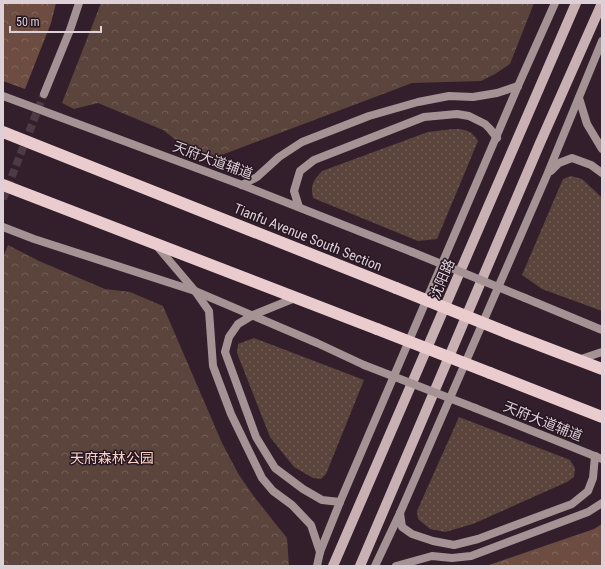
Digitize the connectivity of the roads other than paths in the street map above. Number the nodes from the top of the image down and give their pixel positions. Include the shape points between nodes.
1 (79, 3) edge
2 (556, 3) edge
3 (576, 3) edge
4 (602, 3) edge
5 (602, 41) edge
6 (518, 86) junction
7 (44, 94) tunnel mouth
8 (3, 96) edge
9 (579, 98) junction
10 (3, 132) edge
11 (497, 138) junction
12 (602, 149) edge
13 (602, 173) edge
14 (547, 175) junction
15 (3, 185) edge
16 (242, 185) junction
17 (299, 207) junction
18 (3, 227) edge
19 (156, 244) junction
20 (195, 291) junction
21 (295, 298) junction
22 (253, 315) junction
23 (602, 330) edge
24 (602, 352) edge
25 (578, 360) junction
26 (602, 369) edge
27 (602, 417) edge
28 (598, 457) edge
29 (340, 502) junction
30 (602, 503) edge
31 (400, 513) junction
32 (320, 552) junction
33 (317, 566) edge
34 (333, 566) edge
35 (360, 566) edge
36 (375, 566) edge
37 (396, 566) edge

1 - 7 street
2 - 6 street
3 - 34 main road, 沈阳路
4 - 35 main road
5 - 9 street
6 - 11 street
6 - 16 street via 474,97 449,96 418,102 369,116 302,142 279,157 257,177
8 - 16 street, 天府大道辅道
9 - 12 street via 587,124
9 - 14 street
10 - 25 highway, Tianfu Avenue South Section, bridge
11 - 17 street via 485,124 469,116 457,114 424,118 314,160 300,171 294,191
11 - 29 street
13 - 14 street via 591,165 572,158 559,163
14 - 31 street
15 - 19 highway
16 - 17 street, 天府大道辅道
17 - 23 street, 天府大道辅道, bridge
18 - 20 street
19 - 20 street
19 - 21 highway
20 - 22 street
20 - 32 street via 209,311 214,366 231,414 262,478 311,525
21 - 22 street
21 - 27 highway, bridge
22 - 28 street, 天府大道辅道, bridge via 364,364
22 - 29 street via 238,324 229,337 225,352 256,437 275,468 302,489 322,500
24 - 25 street
25 - 26 highway, Tianfu Avenue South Section
28 - 31 street via 588,491 572,504 478,539 454,545 433,541 412,534 402,527
29 - 32 street
30 - 37 street via 588,512 471,556 432,556
31 - 36 street
32 - 33 street

